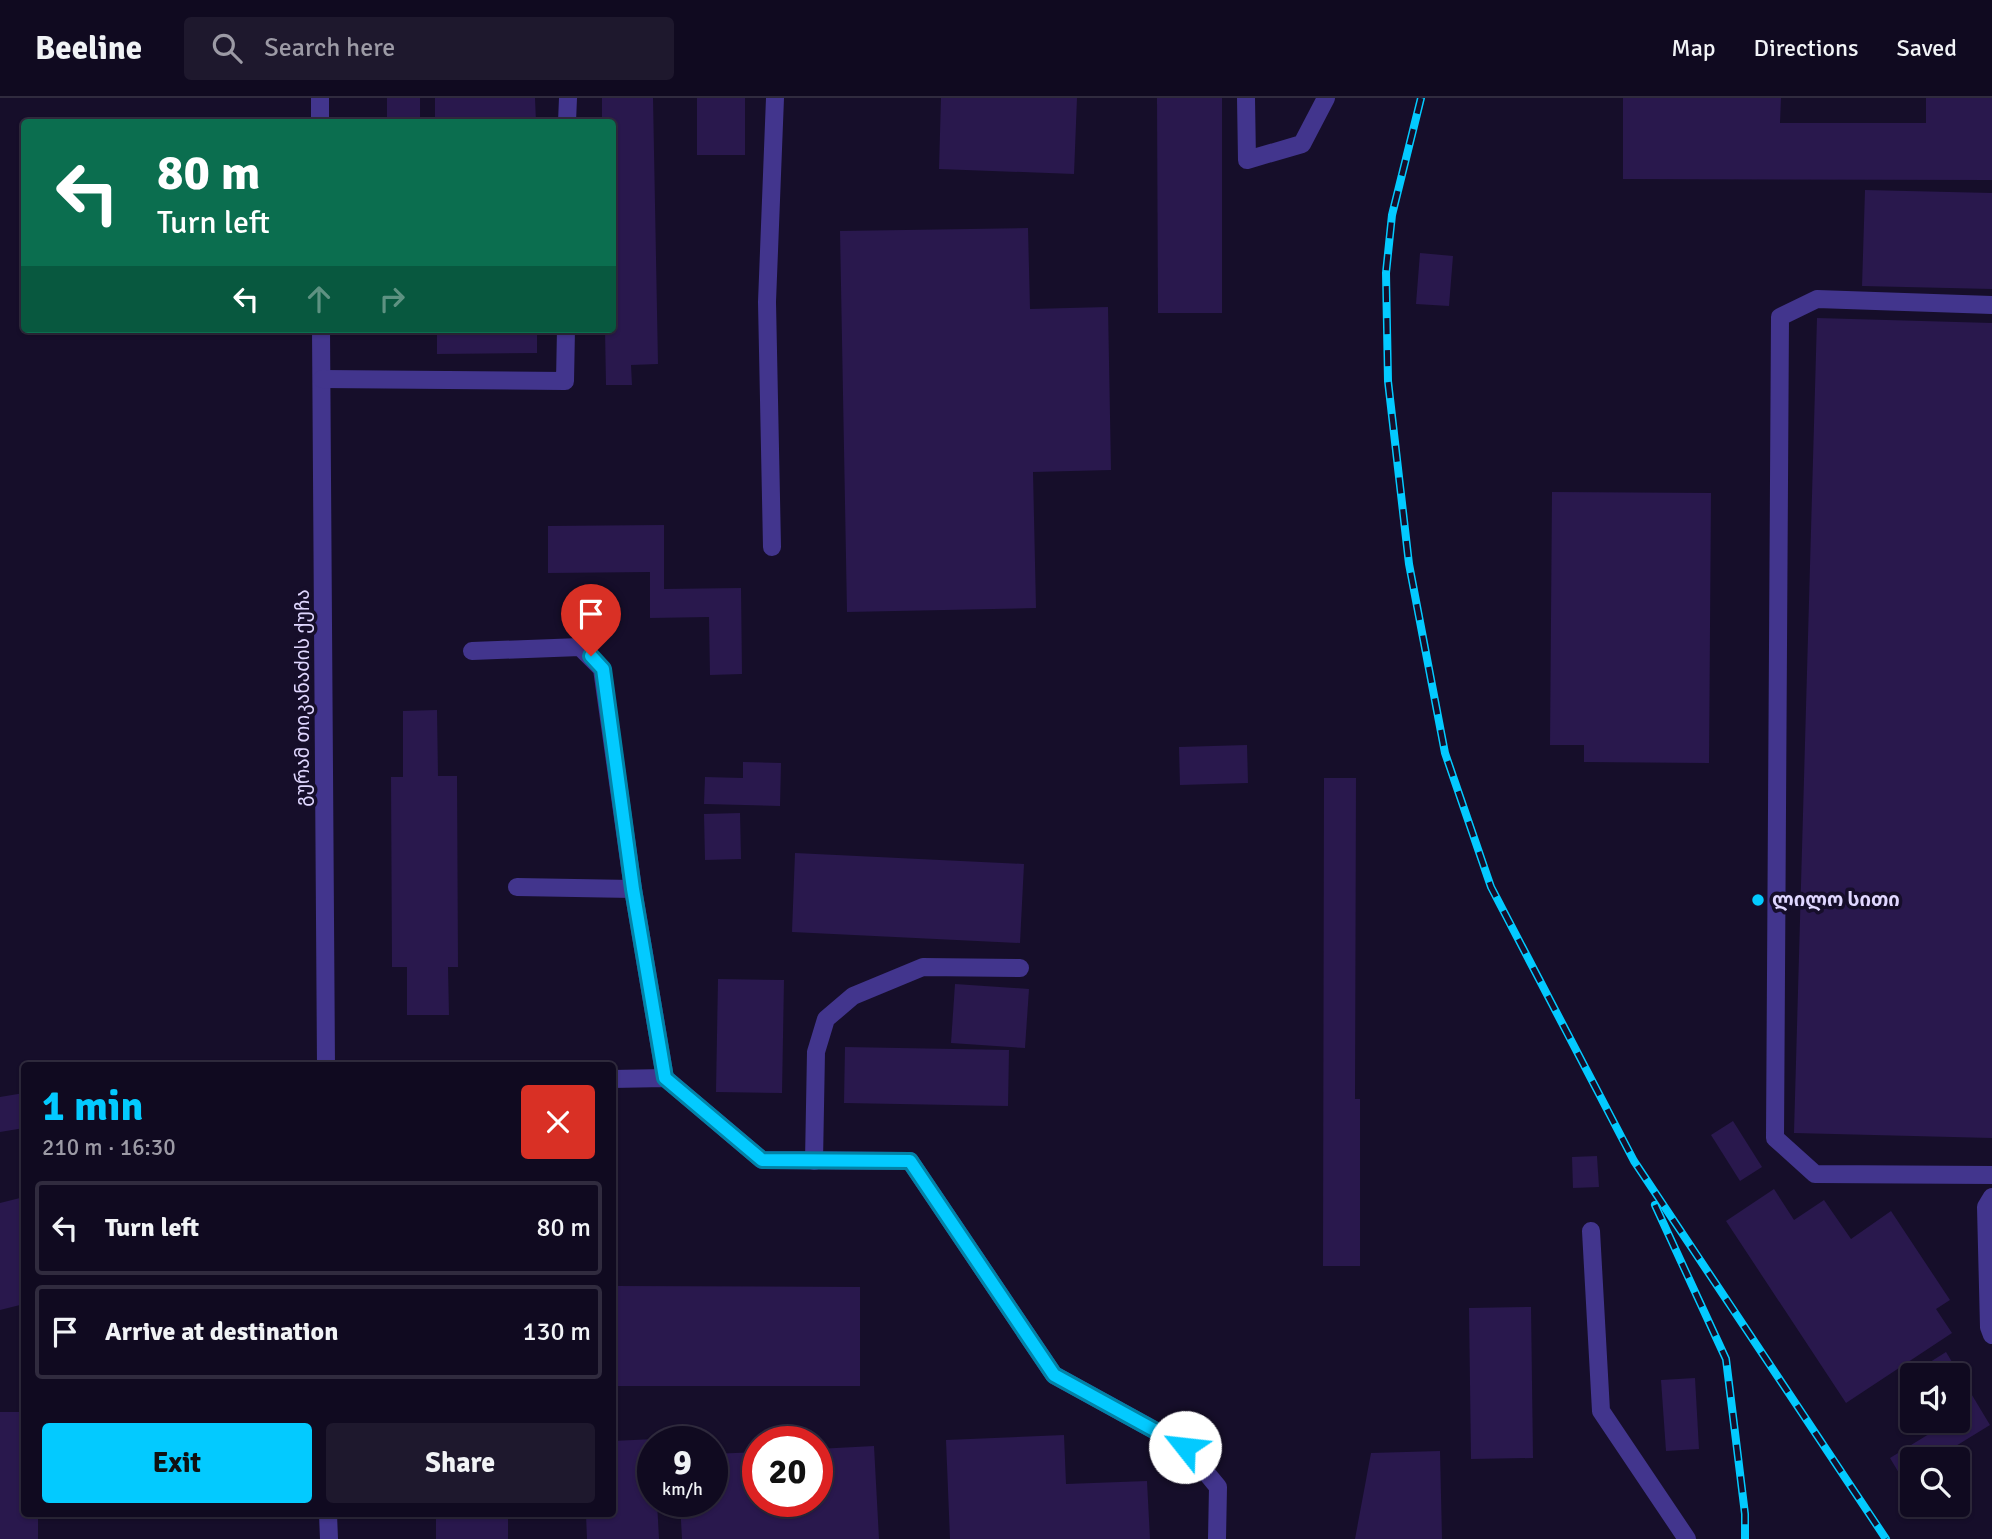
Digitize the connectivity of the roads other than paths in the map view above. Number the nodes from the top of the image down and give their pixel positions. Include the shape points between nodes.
1 (320, 98) edge
2 (568, 98) edge
3 (775, 98) edge
4 (1246, 98) edge
5 (1326, 98) edge
6 (320, 119) edge
7 (567, 119) edge
8 (1992, 305) edge
9 (321, 333) edge
10 (566, 333) edge
11 (322, 379) junction
12 (772, 547) dead end
13 (472, 651) dead end
14 (517, 887) dead end
15 (633, 889) junction
16 (1020, 968) dead end
17 (326, 1062) edge
18 (665, 1078) junction
19 (616, 1079) edge
20 (814, 1161) junction
21 (1992, 1175) edge
22 (1992, 1197) edge
23 (1591, 1231) dead end
24 (1992, 1335) edge
25 (328, 1517) edge
26 (329, 1539) edge
27 (1217, 1539) edge
28 (1687, 1539) edge

1 - 6 street
2 - 7 street
3 - 12 street via 766,302
4 - 5 street via 1247,160 1302,144
8 - 21 street via 1816,299 1780,317 1775,1138 1815,1174
9 - 11 street, გურამ თიკანაძის ქუჩა
10 - 11 street via 565,381
11 - 17 street, გურამ თიკანაძის ქუჩა
13 - 15 street via 580,647 603,669
14 - 15 street
15 - 18 street
16 - 20 street via 923,967 853,996 826,1018 816,1052
18 - 19 street
18 - 20 street via 762,1160
20 - 27 street via 910,1161 1054,1375 1185,1447 1218,1487
22 - 24 street via 1986,1207
23 - 28 street via 1601,1411
25 - 26 street

